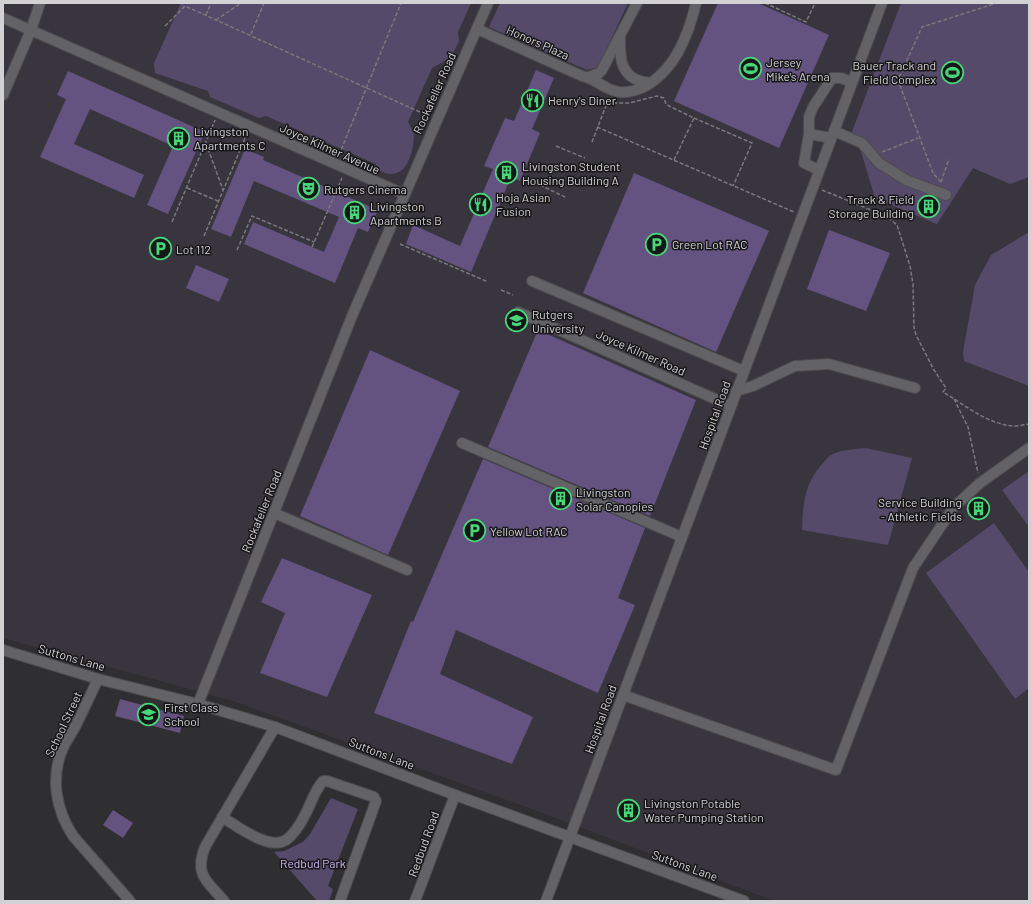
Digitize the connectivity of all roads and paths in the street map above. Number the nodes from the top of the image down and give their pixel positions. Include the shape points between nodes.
1 (40, 3) edge
2 (211, 3) edge
3 (241, 3) edge
4 (264, 3) edge
5 (402, 3) edge
6 (488, 3) edge
7 (637, 3) edge
8 (696, 3) edge
9 (765, 3) edge
10 (815, 3) edge
11 (882, 3) edge
12 (997, 3) edge
13 (206, 15) junction
14 (3, 18) edge
15 (216, 20) junction
16 (165, 26) dead end
17 (477, 29) junction
18 (31, 30) junction
19 (251, 35) junction
20 (620, 35) junction
21 (589, 77) junction
22 (852, 82) junction
23 (650, 83) junction
24 (367, 87) junction
25 (3, 95) edge
26 (218, 113) junction
27 (422, 113) dead end
28 (694, 118) junction
29 (250, 127) junction
30 (597, 127) junction
31 (809, 134) junction
32 (832, 135) junction
33 (919, 137) junction
34 (206, 142) junction
35 (592, 142) dead end
36 (556, 146) dead end
37 (873, 156) junction
38 (584, 158) dead end
39 (949, 159) dead end
40 (674, 160) junction
41 (335, 164) junction
42 (346, 169) junction
43 (819, 170) junction
44 (540, 185) dead end
45 (733, 186) junction
46 (186, 187) junction
47 (941, 189) junction
48 (223, 190) junction
49 (822, 190) dead end
50 (404, 194) junction
51 (568, 198) dead end
52 (218, 201) junction
53 (796, 213) dead end
54 (172, 222) dead end
55 (204, 236) dead end
56 (314, 242) junction
57 (400, 244) dead end
58 (312, 247) dead end
59 (237, 250) dead end
60 (532, 280) dead end
61 (488, 282) dead end
62 (501, 290) dead end
63 (513, 295) dead end
64 (518, 312) dead end
65 (744, 371) junction
66 (915, 388) dead end
67 (736, 392) junction
68 (954, 399) junction
69 (731, 406) junction
70 (1029, 424) edge
71 (462, 443) dead end
72 (1029, 448) edge
73 (980, 483) junction
74 (274, 513) junction
75 (682, 537) junction
76 (407, 570) dead end
77 (3, 650) edge
78 (98, 679) junction
79 (623, 695) junction
80 (198, 704) junction
81 (275, 727) junction
82 (455, 795) junction
83 (222, 817) junction
84 (570, 836) junction
85 (130, 901) edge
86 (224, 901) edge
87 (340, 901) edge
88 (415, 901) edge
89 (546, 901) edge
90 (744, 901) edge

1 - 18 street
2 - 13 path
3 - 15 path
4 - 19 path
5 - 24 path
6 - 17 street, Rockafeller Road
7 - 20 street
8 - 23 street, Honors Plaza via 678,53 668,68
9 - 10 path via 806,22
11 - 22 street, Hospital Road
12 - 33 path via 922,27 898,80
13 - 15 path
13 - 16 path via 185,6
14 - 18 street, Joyce Kilmer Avenue
15 - 19 path
17 - 21 street, Honors Plaza
17 - 50 street, Rockafeller Road
18 - 25 street
18 - 26 street, Joyce Kilmer Avenue
19 - 24 path
20 - 21 street via 602,70
20 - 23 street via 622,64 627,73 635,79
21 - 23 street, Honors Plaza via 616,92 633,92
22 - 31 street via 832,78 813,107 809,117
22 - 32 street, Hospital Road
24 - 27 path
24 - 41 path
26 - 29 street, Joyce Kilmer Avenue
26 - 34 path
28 - 30 path via 669,106 664,98 657,96 629,103 607,103
28 - 40 path
28 - 45 path via 752,143
29 - 41 street, Joyce Kilmer Avenue
29 - 48 path
30 - 35 path
30 - 40 path
31 - 32 street
31 - 43 street via 804,163
32 - 37 street via 862,143
32 - 43 street, Hospital Road
33 - 37 path
33 - 47 path
34 - 46 path
34 - 48 path
36 - 38 path
37 - 47 street via 879,163 906,180
39 - 47 path
40 - 45 path
41 - 42 street, Joyce Kilmer Avenue
42 - 50 street, Joyce Kilmer Avenue
42 - 56 path
43 - 65 street, Hospital Road
44 - 51 path
45 - 53 path
46 - 52 path
46 - 54 path
48 - 52 path
49 - 68 path via 888,217 897,225 914,284 916,335 946,388 943,392
50 - 74 street, Rockafeller Road via 347,328
52 - 55 path
56 - 58 path
56 - 59 path via 252,216
57 - 61 path
60 - 65 street, Joyce Kilmer Road
62 - 63 path
64 - 69 street, Joyce Kilmer Road
65 - 67 street, Hospital Road
66 - 67 street via 829,364 795,366
67 - 69 street, Hospital Road
68 - 70 path via 997,423 1015,426
68 - 73 path via 968,427
69 - 75 street, Hospital Road
71 - 75 street
72 - 73 street
73 - 79 street via 954,507 913,568 836,770
74 - 76 street
74 - 80 street, Rockafeller Road
75 - 79 street, Hospital Road
77 - 78 street, Suttons Lane
78 - 80 street, Suttons Lane
78 - 85 street, School Street via 63,749 57,767 56,791 60,811 73,836
79 - 84 street, Hospital Road
80 - 81 street, Suttons Lane
81 - 82 street, Suttons Lane
81 - 83 street
82 - 84 street, Suttons Lane
82 - 88 street, Redbud Road
83 - 86 street via 205,847 200,863 205,878
83 - 87 street via 260,839 278,843 293,835 323,781 327,780 374,797 376,800
84 - 89 street, Hospital Road
84 - 90 street, Suttons Lane

